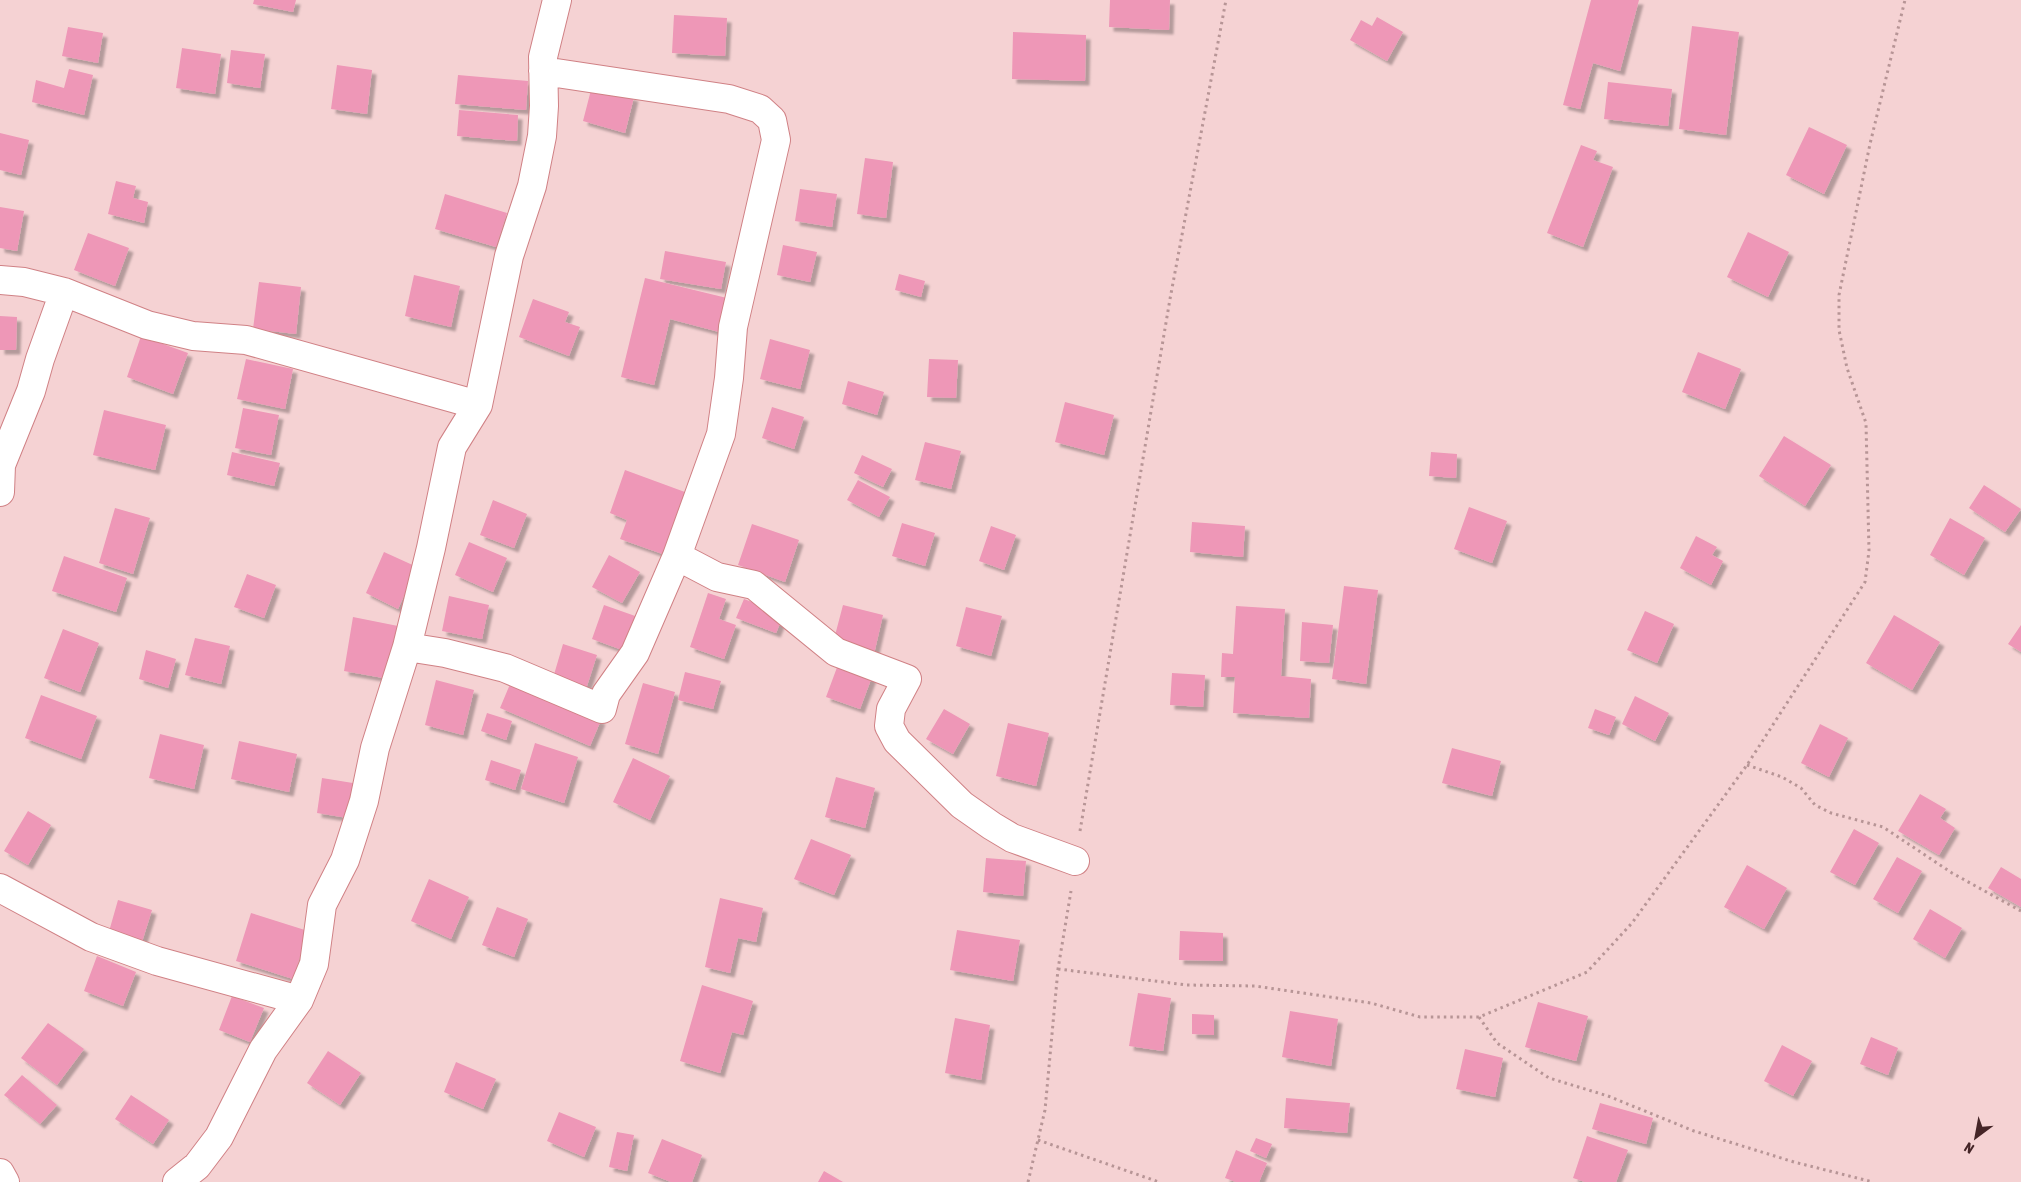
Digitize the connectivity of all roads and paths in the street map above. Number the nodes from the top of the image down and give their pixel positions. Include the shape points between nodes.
1 (557, 0) edge
2 (1226, 0) edge
3 (1905, 0) edge
4 (543, 71) junction
5 (0, 280) edge
6 (64, 292) junction
7 (478, 405) junction
8 (0, 492) edge
9 (676, 556) junction
10 (407, 646) junction
11 (1747, 765) junction
12 (1075, 861) junction
13 (0, 888) edge
14 (2021, 911) edge
15 (1058, 969) junction
16 (300, 1000) junction
17 (1479, 1017) junction
18 (1038, 1140) junction
19 (0, 1173) edge
20 (5, 1182) edge
21 (177, 1182) edge
22 (1028, 1182) edge
23 (1159, 1182) edge
24 (1873, 1182) edge

1 - 4 street via 543,57
2 - 12 path via 1170,299
3 - 11 path via 1870,144 1839,295 1839,330 1847,368 1866,423 1869,551 1865,582
4 - 7 street via 542,136 532,186 509,256
4 - 9 street via 728,99 760,109 772,120 776,140 733,327 721,434
5 - 6 street
6 - 7 street via 147,325 193,336 246,340
6 - 8 street via 31,391 1,465
7 - 10 street via 452,447
9 - 10 street via 635,653 606,694 602,709 505,668
9 - 12 street via 717,577 754,586 836,652 907,679 891,709 888,726 897,741 962,805 992,826 1012,838
10 - 16 street via 345,860 322,905 314,964
11 - 14 path via 1782,777 1801,788 1815,805 1830,813 1883,827 1952,873
11 - 17 path via 1632,924 1588,972
12 - 15 path
13 - 16 street via 91,937 157,962
15 - 17 path via 1187,985 1256,986 1371,1003 1420,1017
15 - 18 path via 1045,1110
16 - 21 street via 263,1050 219,1138 197,1166
17 - 24 path via 1497,1043 1549,1078 1608,1096 1694,1131
18 - 22 path
18 - 23 path
19 - 20 street

